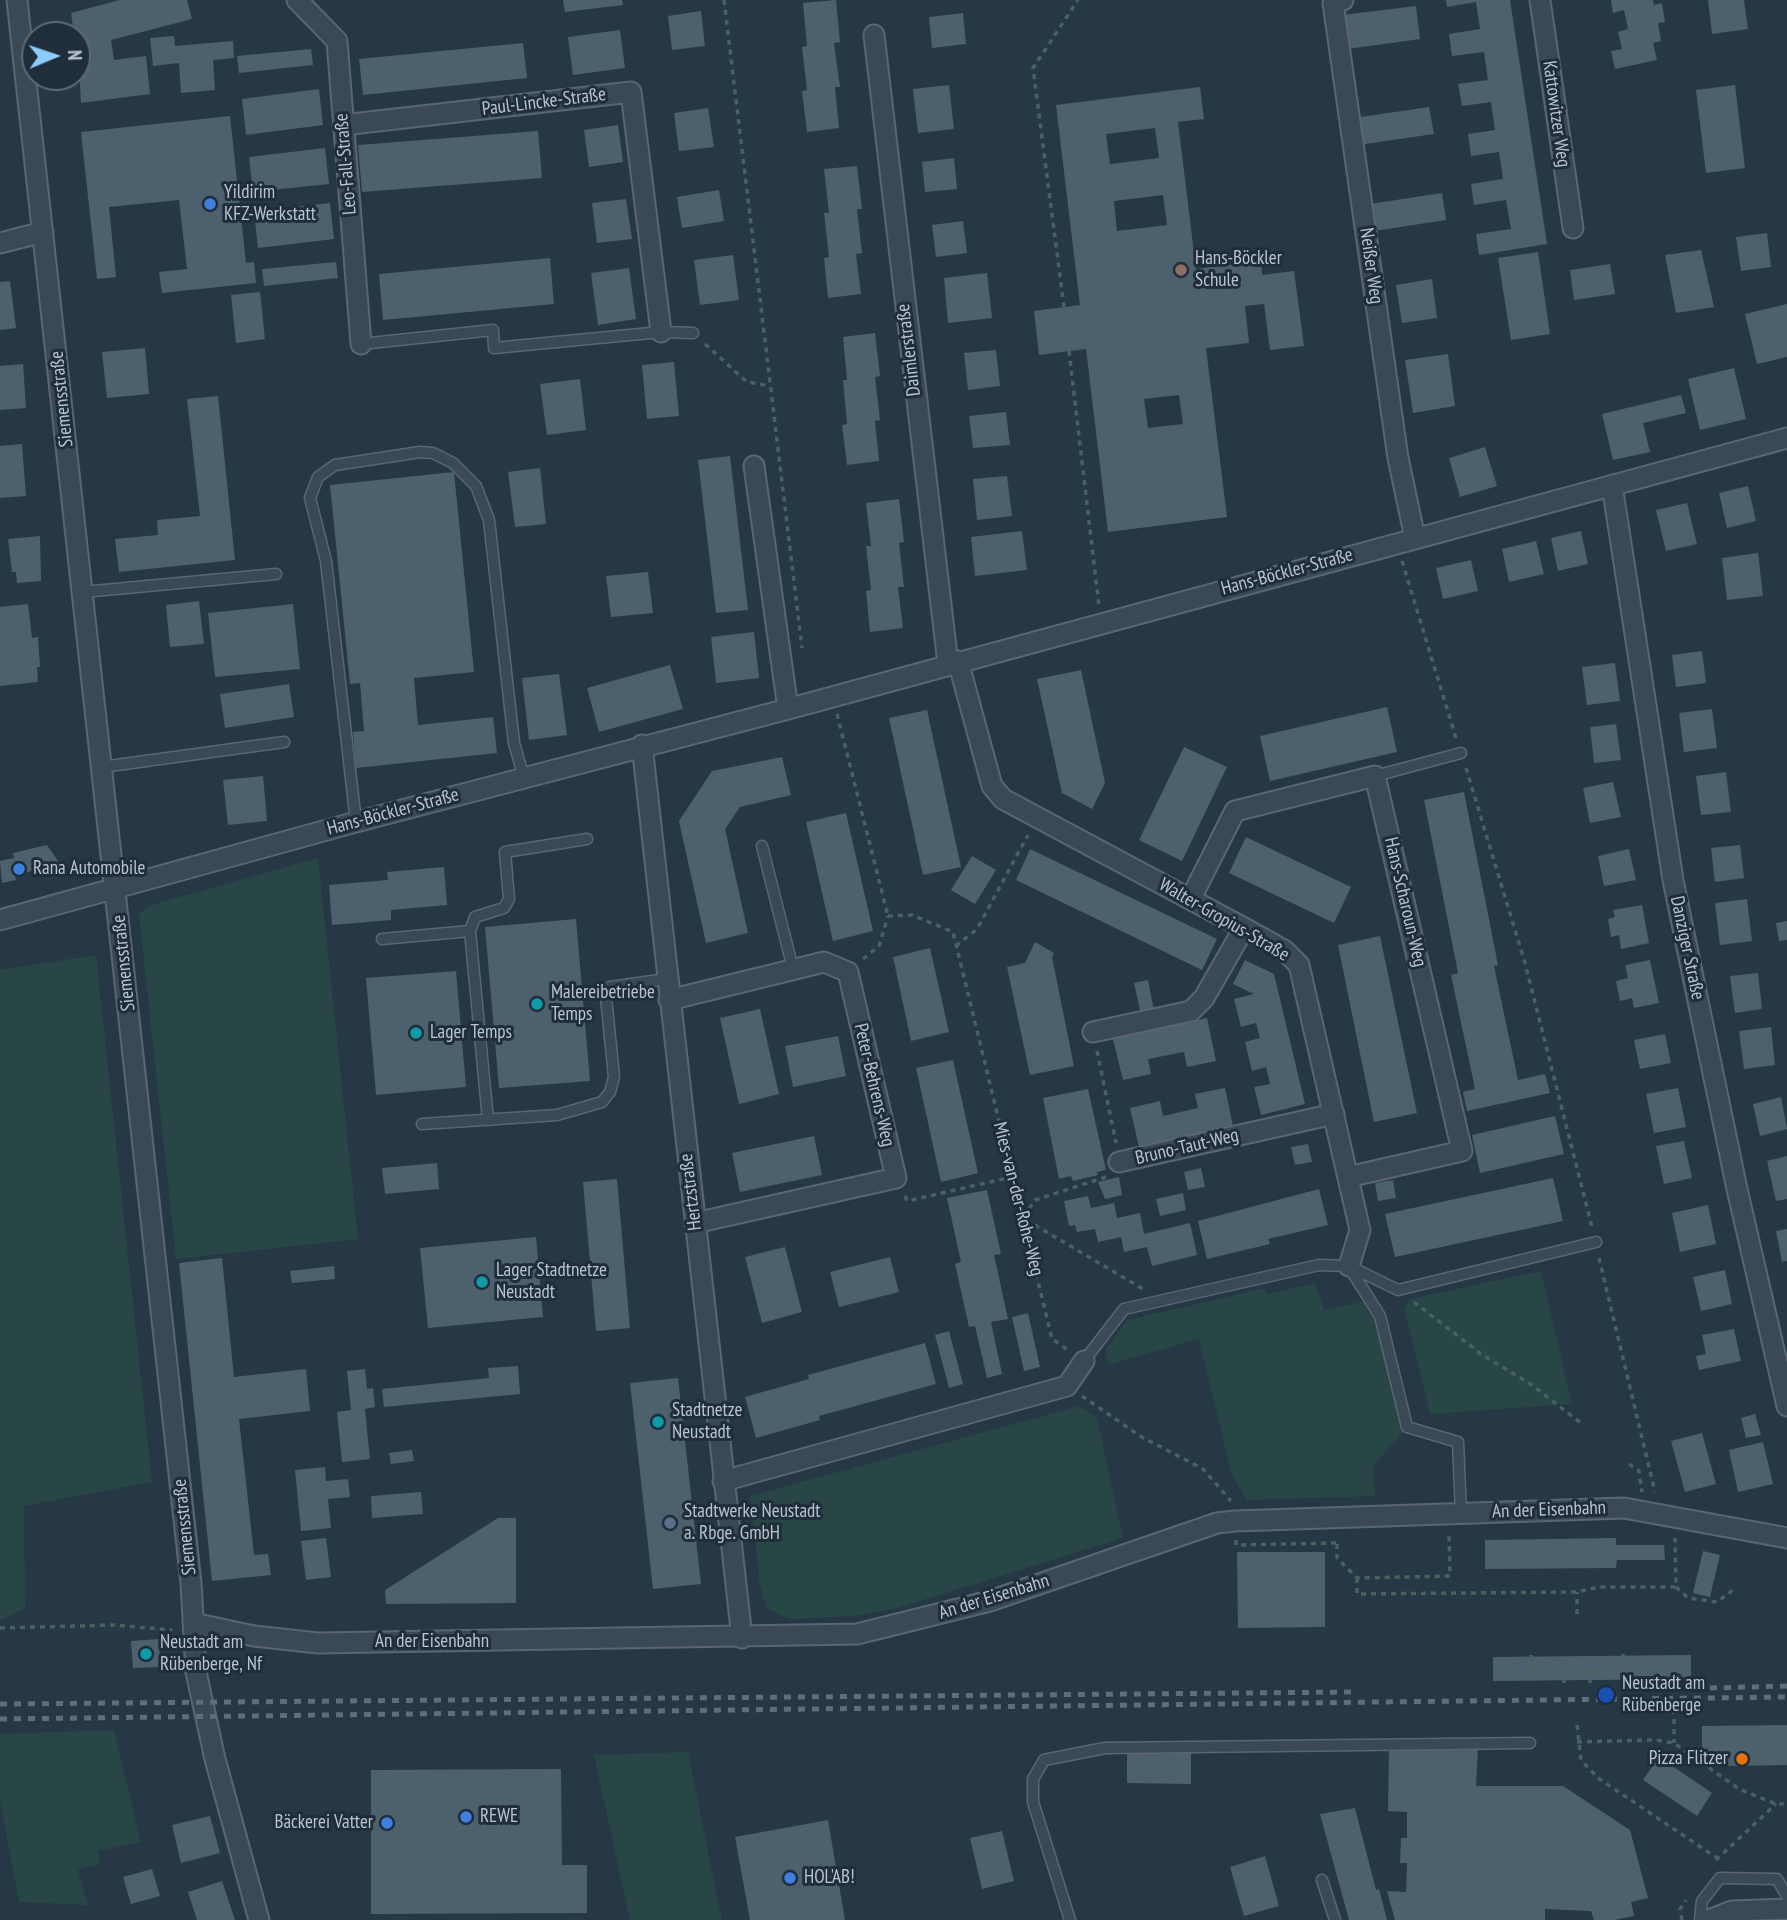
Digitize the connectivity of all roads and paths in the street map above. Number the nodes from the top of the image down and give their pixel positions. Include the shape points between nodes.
1 (17, 0) edge
2 (297, 0) edge
3 (724, 0) edge
4 (1078, 0) edge
5 (1343, 0) edge
6 (1540, 0) edge
7 (874, 35) dead end
8 (343, 125) junction
9 (1573, 228) dead end
10 (43, 232) junction
11 (0, 243) edge
12 (1063, 307) dead end
13 (661, 332) junction
14 (693, 333) joint
15 (362, 344) joint
16 (1069, 351) dead end
17 (771, 386) junction
18 (1787, 438) edge
19 (754, 466) dead end
20 (1612, 485) junction
21 (1415, 538) junction
22 (276, 573) dead end
23 (83, 592) junction
24 (1101, 622) junction
25 (804, 661) dead end
26 (953, 663) junction
27 (833, 695) junction
28 (788, 709) junction
29 (284, 742) dead end
30 (642, 745) junction
31 (1461, 753) dead end
32 (102, 767) junction
33 (1376, 776) junction
34 (524, 778) junction
35 (1037, 817) junction
36 (356, 821) junction
37 (587, 839) dead end
38 (762, 846) dead end
39 (115, 887) junction
40 (1191, 898) junction
41 (888, 916) junction
42 (0, 920) edge
43 (1244, 928) junction
44 (470, 931) junction
45 (382, 939) dead end
46 (956, 946) junction
47 (793, 969) junction
48 (848, 972) junction
49 (666, 979) junction
50 (669, 1000) junction
51 (1093, 1032) joint
52 (1334, 1114) junction
53 (488, 1120) junction
54 (422, 1125) dead end
55 (1119, 1162) junction
56 (1012, 1177) junction
57 (1348, 1177) junction
58 (896, 1178) junction
59 (1023, 1218) junction
60 (695, 1223) junction
61 (1596, 1242) dead end
62 (1349, 1266) junction
63 (1398, 1290) junction
64 (1164, 1301) junction
65 (1084, 1362) junction
66 (1068, 1386) junction
67 (1787, 1406) edge
68 (1582, 1424) dead end
69 (1629, 1464) dead end
70 (723, 1480) junction
71 (1455, 1513) junction
72 (1651, 1513) junction
73 (1235, 1521) junction
74 (1787, 1538) edge
75 (1357, 1578) junction
76 (1676, 1587) junction
77 (1733, 1590) dead end
78 (1577, 1592) junction
79 (1577, 1614) dead end
80 (0, 1628) edge
81 (194, 1628) junction
82 (742, 1638) junction
83 (1623, 1654) dead end
84 (1531, 1655) dead end
85 (1564, 1655) dead end
86 (1590, 1655) dead end
87 (1531, 1669) junction
88 (1563, 1669) junction
89 (1592, 1669) junction
90 (1624, 1669) junction
91 (1531, 1683) dead end
92 (1564, 1683) dead end
93 (1590, 1683) dead end
94 (1624, 1683) dead end
95 (1674, 1709) dead end
96 (1577, 1724) dead end
97 (1577, 1742) junction
98 (1530, 1743) dead end
99 (1674, 1743) junction
100 (1776, 1804) junction
101 (1787, 1804) edge
102 (1322, 1880) dead end
103 (1787, 1896) edge
104 (1787, 1909) edge
105 (259, 1920) edge
106 (1070, 1920) edge
107 (1335, 1920) edge
108 (1700, 1920) edge
109 (1709, 1920) edge

1 - 10 street, Siemensstraße
2 - 8 street, Leo-Fall-Straße via 337,41
3 - 17 path
4 - 12 path via 1033,68
5 - 21 street, Neißer Weg via 1333,3 1398,457
6 - 9 street, Kattowitzer Weg
7 - 26 street, Daimlerstraße
8 - 13 street, Paul-Lincke-Straße via 631,92
8 - 15 street, Leo-Fall-Straße
10 - 11 street
10 - 23 street, Siemensstraße
13 - 14 lane
13 - 15 lane via 494,348 493,330
14 - 17 path via 747,382
16 - 24 path
17 - 25 path
18 - 20 street, Hans-Böckler-Straße
19 - 28 street
20 - 21 street, Hans-Böckler-Straße
20 - 67 street, Danziger Straße via 1673,880
21 - 24 street, Hans-Böckler-Straße
22 - 23 lane
23 - 32 street, Siemensstraße
24 - 26 street, Hans-Böckler-Straße
26 - 27 street, Hans-Böckler-Straße
26 - 35 street, Walter-Gropius-Straße via 992,786 1003,799
27 - 28 street, Hans-Böckler-Straße
27 - 41 path
28 - 30 street, Hans-Böckler-Straße
29 - 32 lane
30 - 34 street, Hans-Böckler-Straße
30 - 49 street, Hertzstraße
31 - 33 lane
32 - 39 street, Siemensstraße
33 - 40 street via 1235,811
33 - 57 street, Hans-Scharoun-Weg via 1462,1151
34 - 36 street, Hans-Böckler-Straße
34 - 36 lane via 514,743 489,520 476,486 453,463 433,453 335,465 317,477 310,498 326,561
35 - 40 street, Walter-Gropius-Straße
35 - 46 path via 978,929
36 - 39 street, Hans-Böckler-Straße
37 - 44 lane via 505,852 509,899 504,908 475,917
38 - 47 lane
39 - 42 street, Hans-Böckler-Straße
39 - 81 street, Siemensstraße
40 - 43 street, Walter-Gropius-Straße
41 - 46 path via 912,915 953,932
41 - 48 path via 879,946
43 - 51 street via 1204,998 1191,1011
43 - 52 street, Walter-Gropius-Straße via 1284,950 1299,965
44 - 45 lane
44 - 53 lane
46 - 56 path, Mies-van-der-Rohe-Weg
47 - 48 street via 824,962
47 - 50 street
48 - 58 street, Peter-Behrens-Weg
49 - 50 street, Hertzstraße
49 - 53 lane via 610,987 606,997 614,1077 602,1102 557,1115
50 - 60 street, Hertzstraße
51 - 55 path, Bruno-Taut-Weg
52 - 55 street, Bruno-Taut-Weg
52 - 57 street, Walter-Gropius-Straße
53 - 54 lane
55 - 59 path via 1106,1177 1035,1200
56 - 58 path via 907,1201
56 - 59 path, Mies-van-der-Rohe-Weg
57 - 62 street, Walter-Gropius-Straße via 1360,1230
58 - 60 street
59 - 64 path
59 - 65 path, Mies-van-der-Rohe-Weg via 1052,1339
60 - 70 street, Hertzstraße
61 - 63 lane
62 - 63 lane
62 - 64 lane via 1319,1265
62 - 71 lane via 1380,1316 1407,1427 1458,1442
63 - 68 path
64 - 65 lane via 1124,1309
65 - 66 street
66 - 70 street
66 - 73 path via 1140,1436 1203,1469 1232,1503
69 - 72 path via 1639,1471
70 - 82 street, Hertzstraße
71 - 72 street, An der Eisenbahn via 1614,1508
71 - 73 street, An der Eisenbahn
71 - 75 path via 1450,1576
72 - 74 street, An der Eisenbahn
72 - 76 path via 1675,1531
73 - 75 path via 1236,1545 1337,1543 1337,1558
73 - 82 street, An der Eisenbahn via 1217,1523 990,1601 857,1634
75 - 78 path via 1357,1594
76 - 77 path via 1688,1598 1717,1602
76 - 78 path via 1599,1587
78 - 79 path
80 - 81 path
81 - 82 street, An der Eisenbahn via 318,1643
81 - 105 street, Siemensstraße via 205,1717
83 - 90 path
84 - 87 path
85 - 88 path
86 - 89 path
87 - 88 path
87 - 91 path
88 - 89 path
88 - 92 path
89 - 90 path
89 - 93 path
90 - 94 path
95 - 99 path
96 - 97 path
97 - 99 path
97 - 100 path via 1581,1760 1598,1778 1717,1858
98 - 106 lane via 1118,1747 1044,1760 1032,1779 1033,1801
99 - 100 path via 1739,1788
100 - 101 path
102 - 107 lane
103 - 108 lane via 1777,1879 1720,1878 1702,1901
104 - 109 street via 1732,1911

